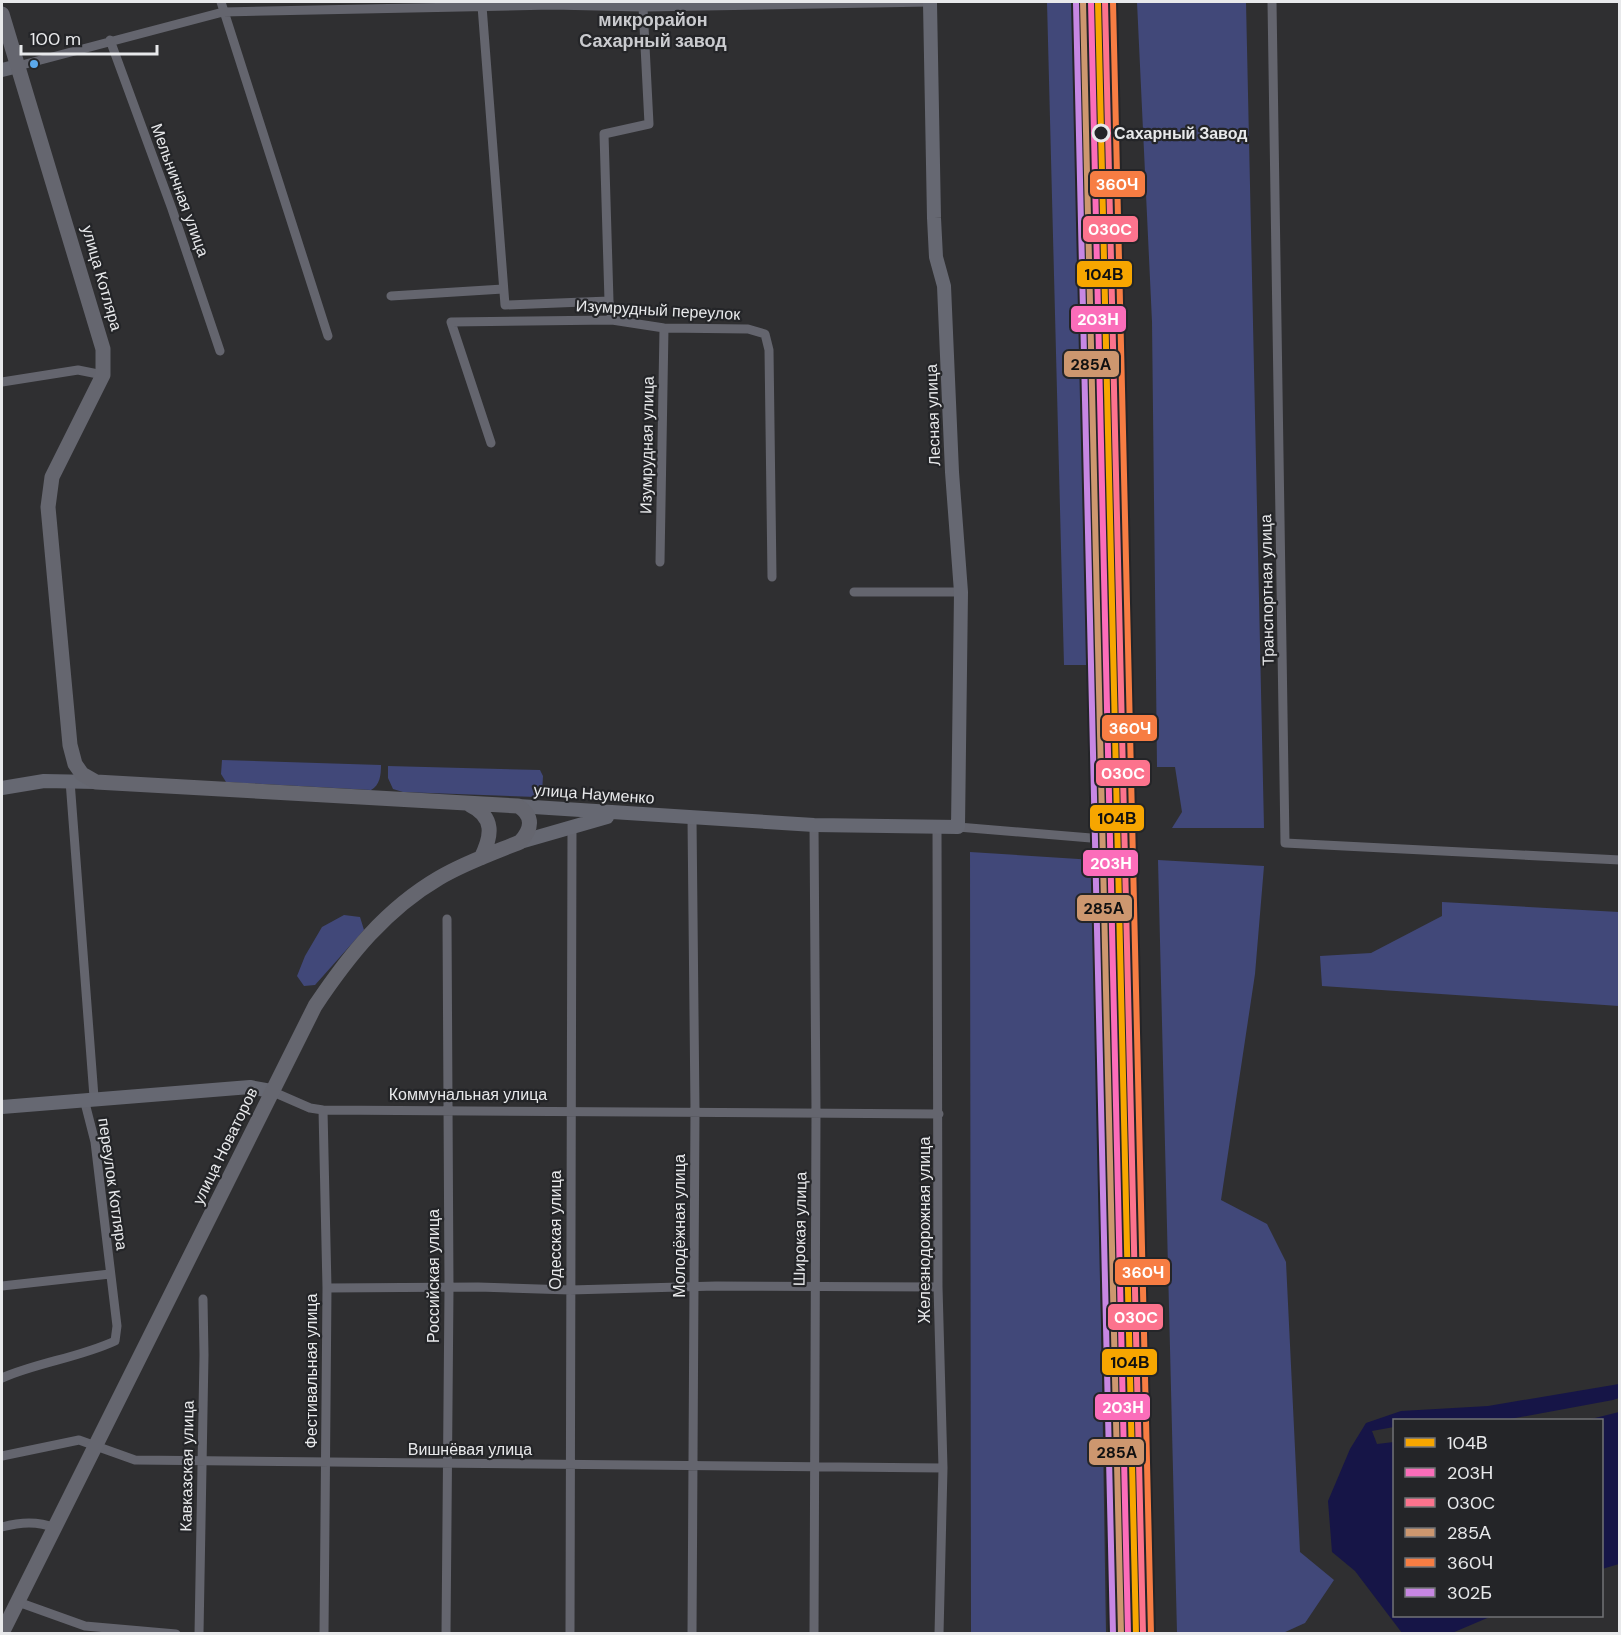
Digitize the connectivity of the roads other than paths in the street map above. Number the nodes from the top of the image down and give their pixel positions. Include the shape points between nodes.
1 (930, 2) edge
2 (1272, 2) edge
3 (552, 3) edge
4 (741, 4) edge
5 (482, 6) junction
6 (222, 7) edge
7 (643, 7) junction
8 (2, 14) edge
9 (110, 40) junction
10 (18, 66) junction
11 (2, 70) edge
12 (503, 289) junction
13 (391, 296) dead end
14 (609, 301) junction
15 (612, 320) junction
16 (664, 328) junction
17 (328, 336) dead end
18 (220, 351) dead end
19 (103, 375) junction
20 (2, 382) edge
21 (491, 443) dead end
22 (660, 562) dead end
23 (772, 577) dead end
24 (854, 592) dead end
25 (961, 592) junction
26 (70, 781) junction
27 (96, 782) junction
28 (2, 788) edge
29 (518, 806) junction
30 (616, 814) junction
31 (490, 815) junction
32 (692, 818) junction
33 (814, 825) junction
34 (572, 827) junction
35 (937, 827) junction
36 (958, 827) junction
37 (1091, 838) dead end
38 (520, 842) junction
39 (481, 858) junction
40 (1620, 860) edge
41 (447, 919) dead end
42 (272, 1092) junction
43 (89, 1098) junction
44 (2, 1107) edge
45 (323, 1110) junction
46 (570, 1110) junction
47 (694, 1110) junction
48 (448, 1111) junction
49 (816, 1112) junction
50 (939, 1114) junction
51 (110, 1274) junction
52 (2, 1286) edge
53 (694, 1287) junction
54 (938, 1287) junction
55 (327, 1288) junction
56 (814, 1288) junction
57 (449, 1289) junction
58 (570, 1290) junction
59 (203, 1299) dead end
60 (2, 1378) edge
61 (97, 1445) junction
62 (2, 1456) edge
63 (201, 1462) junction
64 (325, 1463) junction
65 (447, 1464) junction
66 (572, 1465) junction
67 (693, 1466) junction
68 (816, 1467) junction
69 (943, 1468) junction
70 (2, 1527) edge
71 (56, 1527) junction
72 (18, 1602) junction
73 (2, 1633) edge
74 (176, 1634) edge
75 (199, 1634) edge
76 (324, 1634) edge
77 (446, 1634) edge
78 (570, 1634) edge
79 (692, 1634) edge
80 (814, 1634) edge
81 (939, 1634) edge

1 - 4 street
1 - 25 main road, Лесная улица via 936,257 944,286
2 - 40 street, Транспортная улица via 1285,843
3 - 5 street
3 - 7 street
4 - 7 street
5 - 6 street
5 - 12 street
6 - 9 street
6 - 17 street
7 - 14 street via 649,124 604,134
8 - 10 main road, улица Котляра
9 - 10 street
9 - 18 street, Мельничная улица
10 - 11 main road
10 - 19 main road, улица Котляра via 96,319 103,349
12 - 13 street
12 - 14 street via 505,305
14 - 15 street
15 - 16 street, Изумрудный переулок
15 - 21 street, Изумрудный переулок via 451,322
16 - 22 street, Изумрудная улица
16 - 23 street, Изумрудный переулок via 748,329 765,334 769,350
19 - 20 street via 78,370
19 - 27 main road, улица Котляра via 52,477 48,507 70,745 82,774
24 - 25 street
25 - 36 main road, Лесная улица
26 - 27 main road
26 - 28 main road
26 - 43 street, переулок Котляра
27 - 31 main road via 468,804
29 - 30 main road, улица Науменко
29 - 31 main road, улица Науменко
29 - 38 main road via 530,821
30 - 32 main road, улица Науменко
30 - 34 main road, улица Новаторов
31 - 38 main road via 504,838
31 - 39 main road via 490,834
32 - 33 main road, улица Науменко
32 - 47 street, Молодёжная улица
33 - 35 main road, улица Науменко
33 - 49 street, Широкая улица
34 - 38 main road, улица Новаторов
34 - 46 street, Одесская улица
35 - 36 main road, улица Науменко
35 - 50 street, Железнодорожная улица
36 - 37 street, улица Науменко
38 - 39 main road, улица Новаторов
39 - 42 main road, улица Новаторов via 441,876 411,896 367,936 315,1006
41 - 48 street, Российская улица
42 - 43 main road, Коммунальная улица via 250,1087
42 - 45 street, Коммунальная улица
42 - 61 main road, улица Новаторов
43 - 44 main road, Коммунальная улица
43 - 51 street, переулок Котляра
45 - 48 street, Коммунальная улица
45 - 55 street, Фестивальная улица
46 - 47 street, Коммунальная улица
46 - 48 street, Коммунальная улица
46 - 58 street, Одесская улица
47 - 49 street, Коммунальная улица
47 - 53 street, Молодёжная улица
48 - 57 street, Российская улица
49 - 50 street, Коммунальная улица
49 - 56 street, Широкая улица
50 - 54 street, Железнодорожная улица
51 - 52 street, переулок Котляра
51 - 60 street, переулок Котляра via 117,1326 115,1341 87,1354 25,1368
53 - 56 street
53 - 58 street
53 - 67 street, Молодёжная улица
54 - 56 street
54 - 69 street, Железнодорожная улица
55 - 57 street
55 - 64 street, Фестивальная улица
56 - 68 street, Широкая улица
57 - 58 street
57 - 65 street, Российская улица
58 - 66 street, Одесская улица
59 - 63 street, Кавказская улица
61 - 62 street, Вишнёвая улица via 80,1440
61 - 63 street, Вишнёвая улица via 135,1460
61 - 71 main road, улица Новаторов
63 - 64 street, Вишнёвая улица
63 - 75 street, Кавказская улица
64 - 65 street, Вишнёвая улица
64 - 76 street, Фестивальная улица
65 - 66 street, Вишнёвая улица
65 - 77 street, Российская улица
66 - 67 street, Вишнёвая улица
66 - 78 street, Одесская улица
67 - 68 street, Вишнёвая улица
67 - 79 street, Молодёжная улица
68 - 69 street, Вишнёвая улица
68 - 80 street, Широкая улица
69 - 81 street, Железнодорожная улица
70 - 71 street via 41,1522
71 - 72 main road, улица Новаторов
72 - 73 main road, улица Новаторов
72 - 74 street via 84,1626

